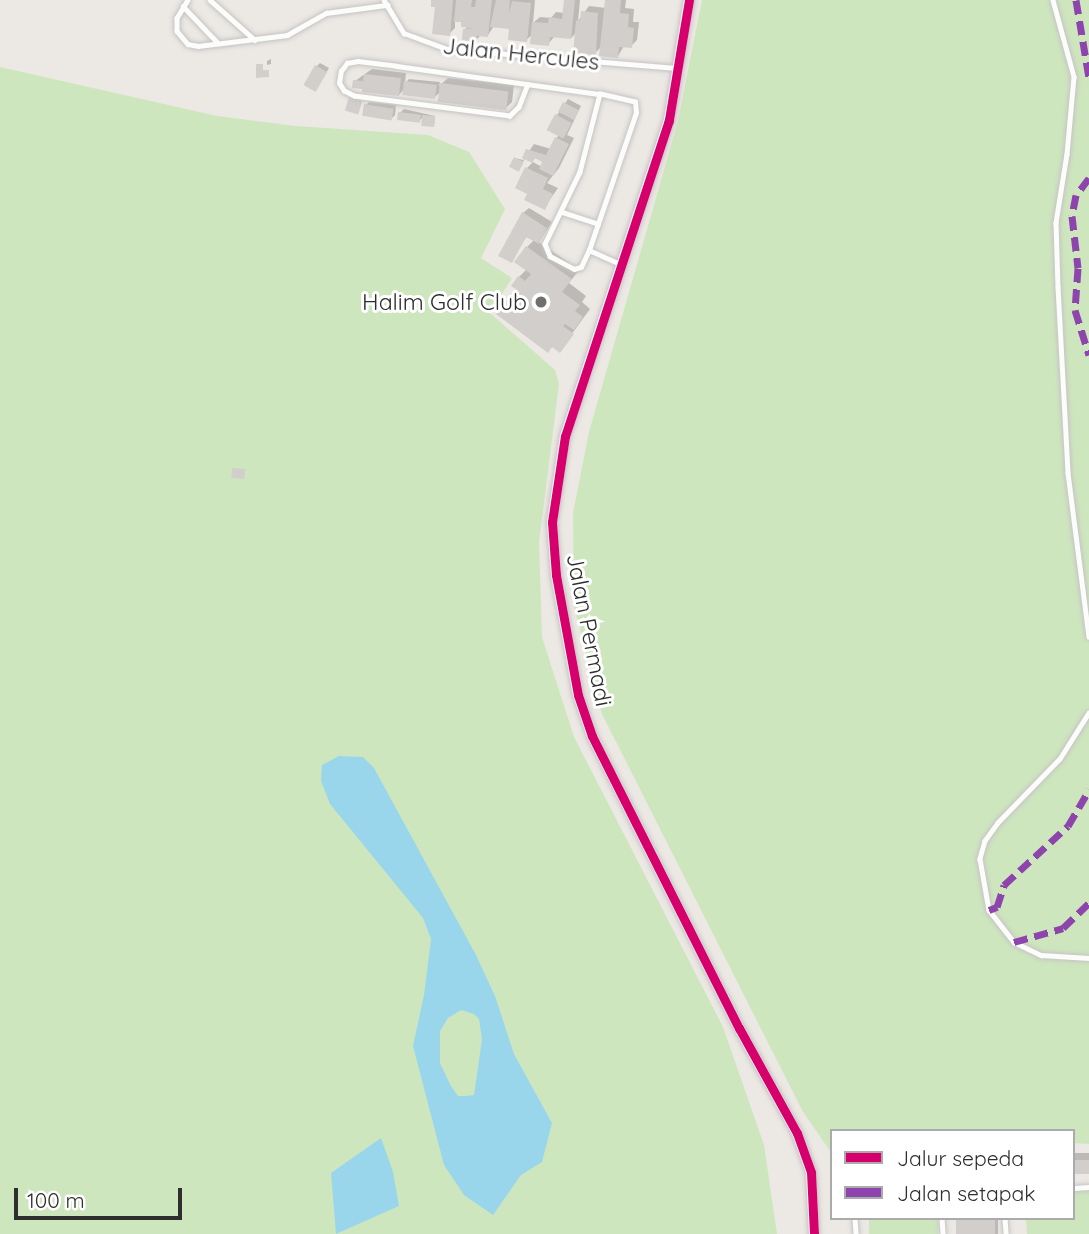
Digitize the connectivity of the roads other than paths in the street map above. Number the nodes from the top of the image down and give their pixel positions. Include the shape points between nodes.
1 (188, 0) edge
2 (210, 0) edge
3 (689, 0) edge
4 (1053, 0) edge
5 (386, 3) edge
6 (183, 6) junction
7 (256, 40) junction
8 (219, 44) junction
9 (680, 68) junction
10 (528, 84) junction
11 (600, 94) junction
12 (562, 212) junction
13 (598, 224) junction
14 (589, 250) junction
15 (622, 264) junction
16 (1089, 637) edge
17 (1089, 713) edge
18 (1089, 958) edge
19 (814, 1234) edge

1 - 6 lane
2 - 7 lane
3 - 9 street, Jalan Permadi
4 - 16 lane via 1074,77 1056,223 1068,473
5 - 7 lane via 326,13 287,35
5 - 9 lane, Jalan Hercules via 404,33 447,49
6 - 8 lane
6 - 8 lane via 177,18 181,39 198,46
7 - 8 lane
9 - 15 street, Jalan Permadi via 669,120
10 - 10 lane via 510,116 354,96 339,83 347,63 358,61
10 - 11 lane
11 - 12 lane via 580,172
11 - 13 lane via 635,102 636,107
12 - 13 lane
12 - 14 lane via 546,240 550,256 578,269
13 - 14 lane
14 - 15 lane
15 - 19 street, Jalan Permadi via 563,447 552,522 563,621 578,695 592,736 809,1162
17 - 18 lane via 1060,759 998,823 985,841 980,859 989,910 1014,942 1041,955

